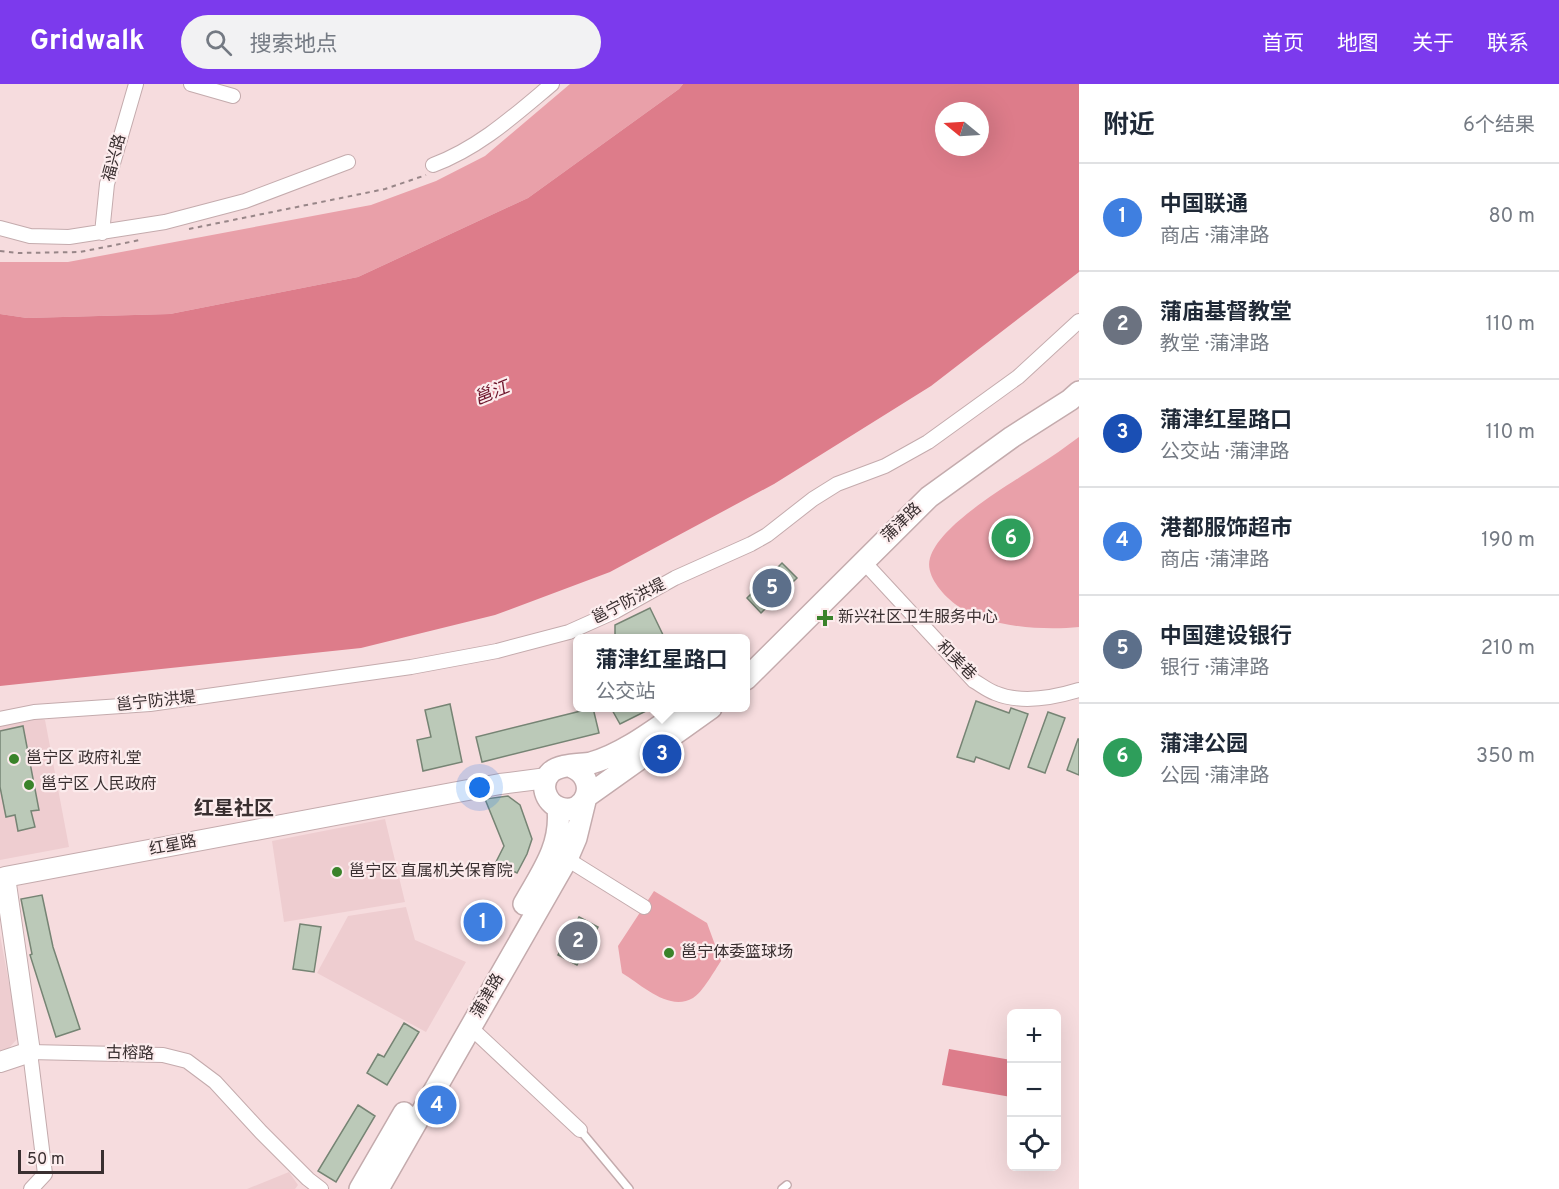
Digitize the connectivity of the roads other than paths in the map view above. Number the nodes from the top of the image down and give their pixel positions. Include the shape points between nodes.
1 (136, 84) edge
2 (191, 84) edge
3 (552, 84) edge
4 (233, 96) dead end
5 (348, 162) dead end
6 (434, 168) road end
7 (0, 228) edge
8 (102, 233) junction
9 (1079, 321) edge
10 (1079, 376) edge
11 (1079, 392) edge
12 (863, 561) junction
13 (750, 656) edge
14 (750, 675) edge
15 (1079, 690) edge
16 (681, 712) edge
17 (705, 712) edge
18 (0, 719) edge
19 (572, 766) junction
20 (547, 778) junction
21 (586, 798) junction
22 (558, 808) junction
23 (567, 859) junction
24 (644, 907) dead end
25 (470, 1027) junction
26 (30, 1052) junction
27 (0, 1062) edge
28 (580, 1130) joint
29 (31, 1189) edge
30 (321, 1189) edge
31 (360, 1189) edge
32 (378, 1189) edge
33 (629, 1189) edge

1 - 8 street, 福兴路 via 107,184
2 - 4 street
3 - 6 street via 495,131
5 - 8 street via 245,201 165,222
7 - 8 street via 30,236
9 - 18 street, 邕宁防洪堤 via 1018,377 928,442 885,466 837,484 751,544 569,632 411,667 150,705 34,712
10 - 13 main road, 蒲津路 via 920,487
11 - 12 main road, 蒲津路 via 929,497
12 - 14 main road, 蒲津路
12 - 15 street, 和美巷 via 974,681 996,694 1025,699 1055,698
16 - 19 main road via 612,754
17 - 21 main road
19 - 20 main road via 558,768
19 - 21 main road, 蒲津路 via 586,779
20 - 22 main road, 蒲津路 via 547,799
20 - 26 main road, 红星路 via 5,877
21 - 22 main road via 577,807
21 - 23 main road, 蒲津路
22 - 31 main road, 蒲津路 via 559,833 553,852
23 - 24 street
23 - 25 main road, 蒲津路
25 - 28 street
25 - 32 main road, 蒲津路
26 - 27 main road
26 - 29 street via 45,1174
26 - 30 street, 古榕路 via 163,1054 187,1061 215,1082
28 - 33 lane

